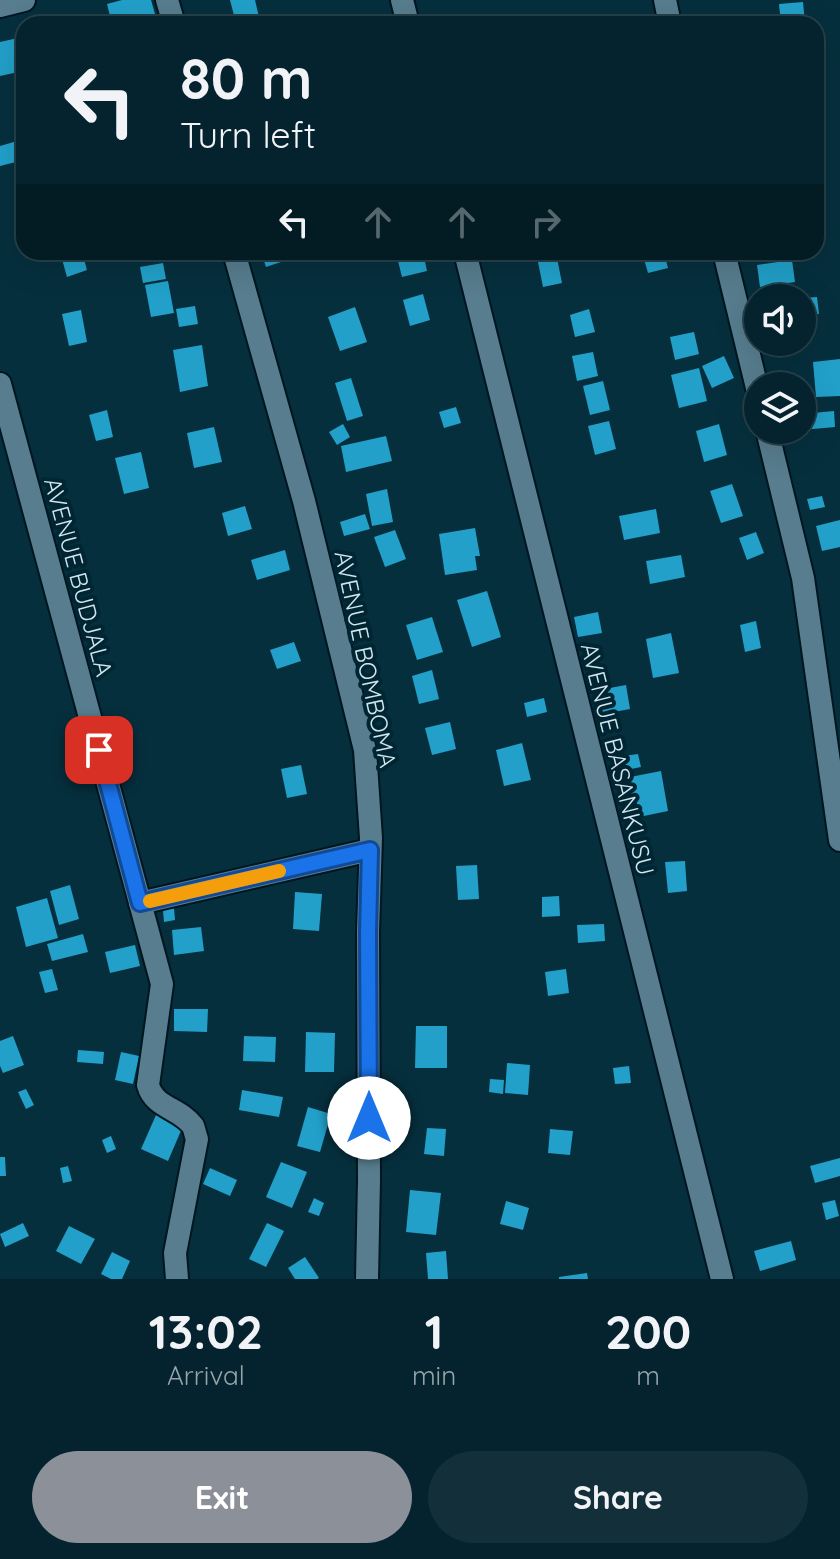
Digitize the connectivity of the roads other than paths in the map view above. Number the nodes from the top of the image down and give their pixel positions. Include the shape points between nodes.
1 (24, 0) edge
2 (0, 6) edge
3 (236, 260) edge
4 (467, 260) edge
5 (726, 260) edge
6 (753, 372) edge
7 (0, 384) edge
8 (770, 444) edge
9 (840, 840) edge
10 (370, 850) junction
11 (140, 903) junction
12 (177, 1279) edge
13 (367, 1279) edge
14 (722, 1279) edge

1 - 2 street
3 - 10 street, AVENUE BOMBOMA via 304,501 365,750
4 - 14 street, AVENUE BASANKUSU
5 - 6 street
7 - 11 street, AVENUE BUDJALA
8 - 9 street via 803,578
10 - 11 street
10 - 13 street, AVENUE BOMBOMA
11 - 12 street, AVENUE BUDJALA via 162,984 148,1085 158,1103 193,1127 197,1139 175,1253

